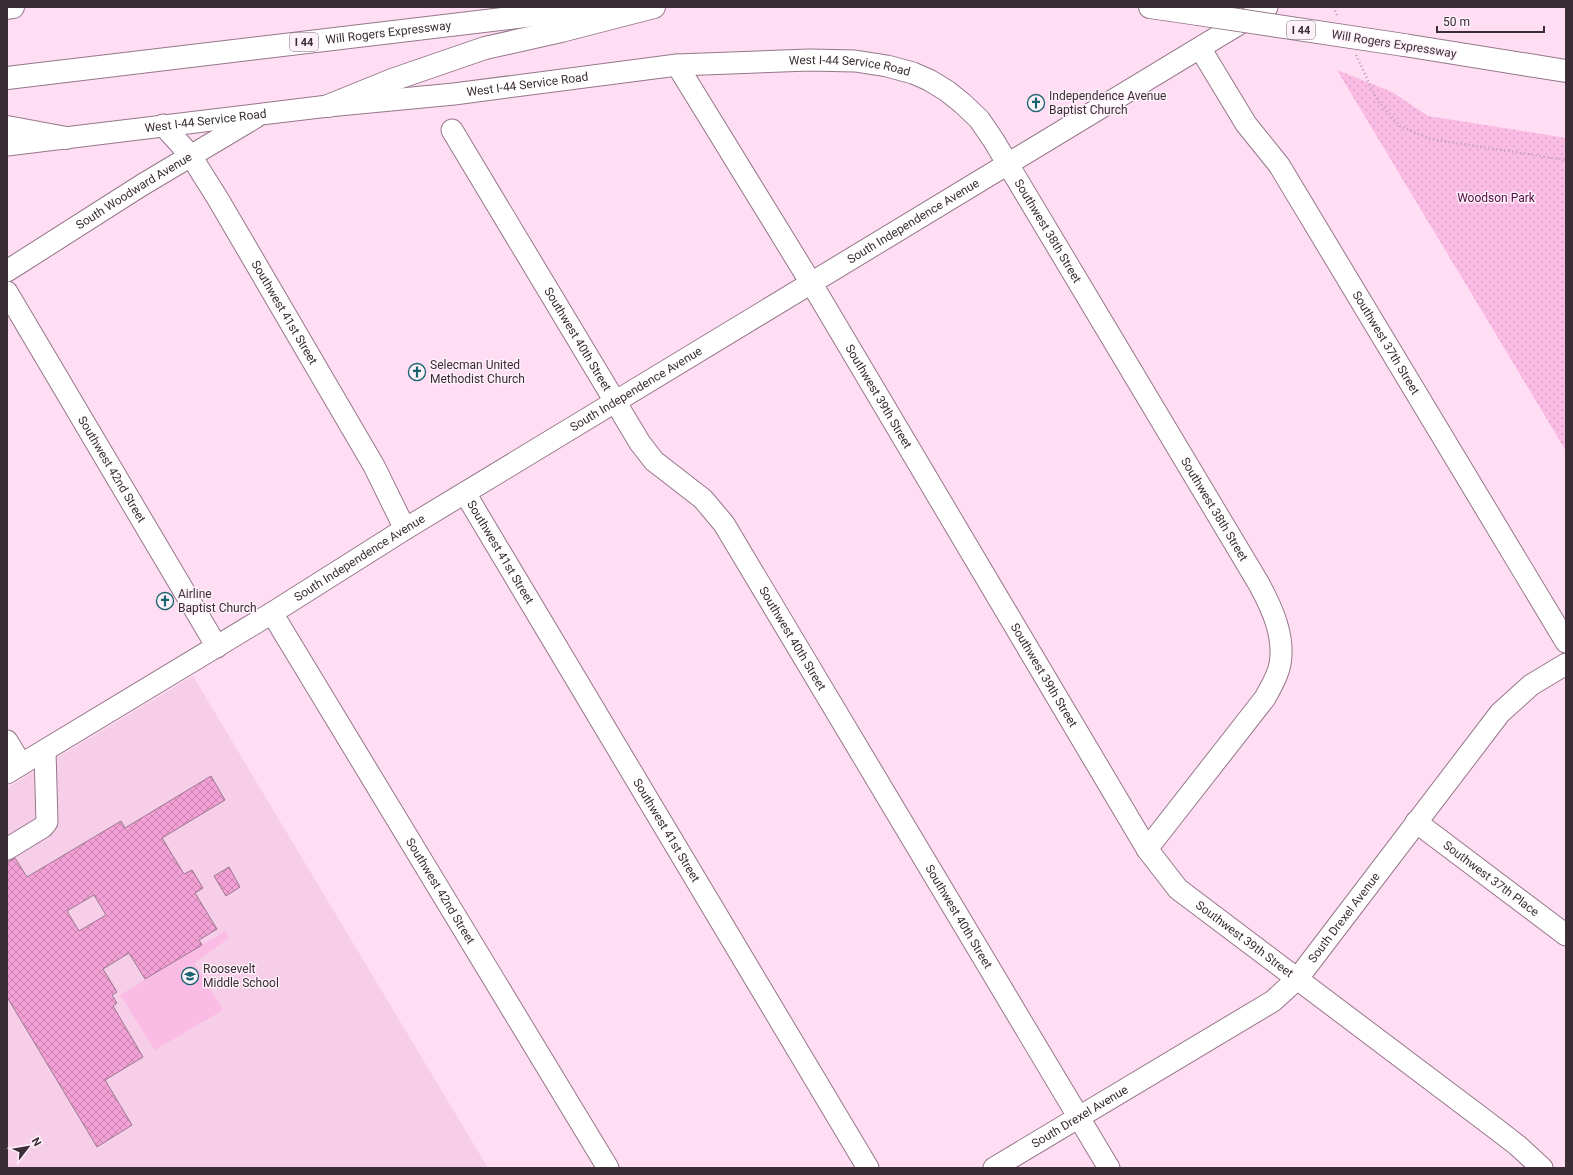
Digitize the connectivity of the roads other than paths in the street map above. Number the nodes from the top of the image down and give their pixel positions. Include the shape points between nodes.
1 (13, 7) edge
2 (602, 7) edge
3 (654, 7) edge
4 (1150, 7) edge
5 (1267, 7) edge
6 (7, 8) edge
7 (1200, 48) junction
8 (677, 65) junction
9 (1566, 71) edge
10 (7, 78) edge
11 (328, 106) junction
12 (262, 113) junction
13 (163, 125) junction
14 (7, 127) edge
15 (452, 130) dead end
16 (66, 138) junction
17 (7, 144) edge
18 (191, 156) junction
19 (1008, 165) junction
20 (7, 271) edge
21 (811, 283) junction
22 (7, 292) edge
23 (616, 402) junction
24 (465, 493) junction
25 (405, 529) junction
26 (272, 614) junction
27 (1566, 642) edge
28 (217, 647) junction
29 (1566, 664) edge
30 (7, 741) edge
31 (44, 750) junction
32 (14, 769) edge
33 (1416, 822) junction
34 (7, 849) edge
35 (1147, 850) junction
36 (1566, 935) edge
37 (1298, 978) junction
38 (1079, 1118) junction
39 (608, 1168) edge
40 (868, 1168) edge
41 (994, 1168) edge
42 (1109, 1168) edge
43 (1542, 1168) edge

1 - 6 highway
2 - 10 highway, Will Rogers Expressway / I 44
3 - 11 highway via 486,48 392,80
4 - 9 highway, Will Rogers Expressway / I 44, bridge
5 - 7 street, South Independence Avenue
7 - 19 street, South Independence Avenue
7 - 27 street, Southwest 37th Street via 1246,124 1279,165
8 - 11 street, West I-44 Service Road via 454,94
8 - 19 street, West I-44 Service Road via 809,60 855,61 912,73 935,84 979,119
8 - 21 street, Southwest 39th Street
11 - 12 street, West I-44 Service Road
12 - 13 street, West I-44 Service Road
12 - 18 street, South Woodward Avenue
13 - 16 street, West I-44 Service Road
13 - 18 street, Southwest 41st Street
14 - 16 highway
15 - 23 street, Southwest 40th Street
16 - 17 street, West I-44 Service Road
18 - 20 street, South Woodward Avenue
18 - 25 street, Southwest 41st Street via 374,466
19 - 21 street, South Independence Avenue
19 - 35 street, Southwest 38th Street via 1259,584 1271,606 1280,634 1280,665 1265,698
21 - 23 street, South Independence Avenue
21 - 35 street, Southwest 39th Street
22 - 28 street, Southwest 42nd Street
23 - 24 street, South Independence Avenue
23 - 38 street, Southwest 40th Street via 640,443 654,461 703,499 724,524
24 - 25 street, South Independence Avenue
24 - 40 street, Southwest 41st Street
25 - 26 street, South Independence Avenue
26 - 28 street, South Independence Avenue
26 - 39 street, Southwest 42nd Street
28 - 31 street, South Independence Avenue
29 - 33 street, South Drexel Avenue via 1531,685 1500,713
30 - 32 street
31 - 32 street, South Independence Avenue
31 - 34 street via 47,822
33 - 36 street, Southwest 37th Place
33 - 37 street, South Drexel Avenue
35 - 37 street, Southwest 39th Street via 1178,889
37 - 38 street, South Drexel Avenue via 1264,1007
37 - 43 street, Southwest 39th Street via 1517,1145
38 - 41 street, South Drexel Avenue
38 - 42 street, Southwest 40th Street

